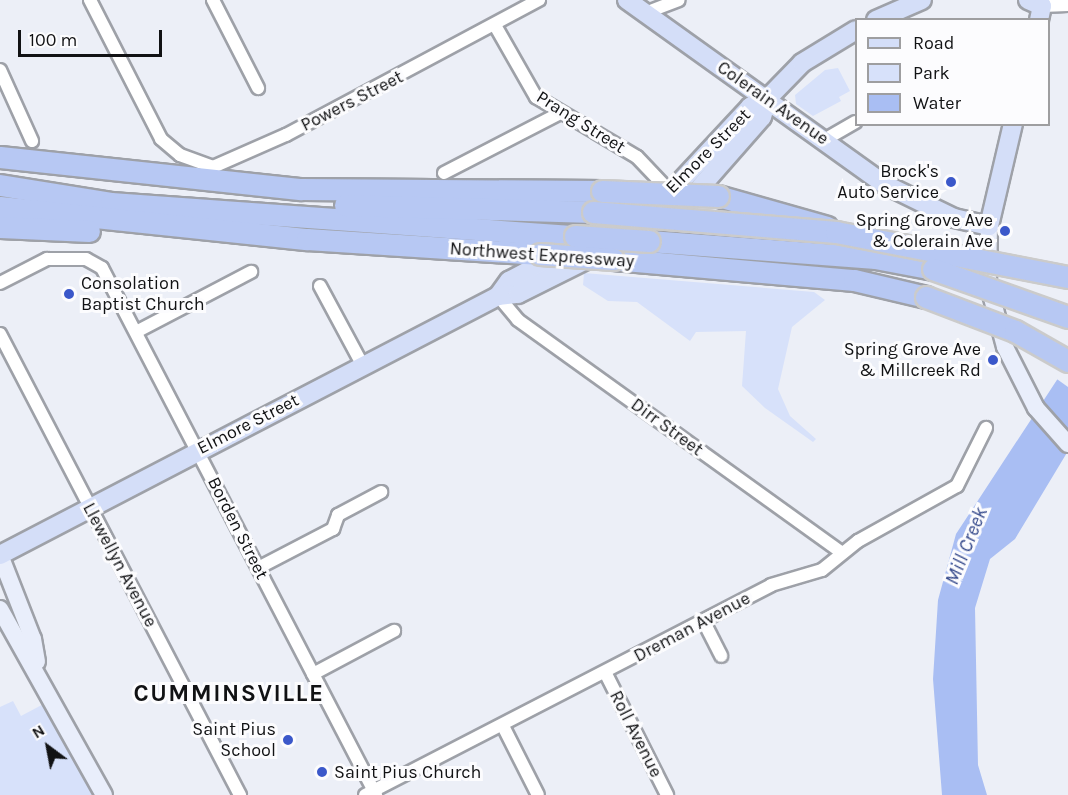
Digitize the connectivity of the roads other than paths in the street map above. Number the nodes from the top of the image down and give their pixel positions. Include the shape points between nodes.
1 (90, 0) edge
2 (213, 0) edge
3 (539, 0) edge
4 (627, 0) edge
5 (679, 0) edge
6 (922, 0) edge
7 (1068, 5) edge
8 (1038, 6) edge
9 (645, 13) junction
10 (881, 18) edge
11 (496, 27) junction
12 (855, 31) edge
13 (0, 70) edge
14 (258, 88) dead end
15 (766, 99) junction
16 (560, 113) junction
17 (855, 123) edge
18 (1013, 126) edge
19 (825, 139) junction
20 (32, 141) dead end
21 (0, 157) edge
22 (444, 172) dead end
23 (0, 185) edge
24 (388, 189) junction
25 (676, 198) junction
26 (0, 207) edge
27 (212, 210) junction
28 (556, 211) junction
29 (988, 226) junction
30 (0, 227) edge
31 (307, 239) junction
32 (933, 269) junction
33 (251, 272) dead end
34 (1068, 277) edge
35 (0, 283) edge
36 (320, 286) dead end
37 (498, 296) junction
38 (1068, 317) edge
39 (136, 332) junction
40 (0, 334) edge
41 (1068, 362) edge
42 (362, 364) junction
43 (986, 428) dead end
44 (1068, 444) edge
45 (197, 450) junction
46 (381, 492) dead end
47 (89, 506) junction
48 (841, 552) junction
49 (0, 555) edge
50 (258, 568) junction
51 (0, 609) edge
52 (704, 622) junction
53 (394, 631) dead end
54 (722, 656) dead end
55 (38, 669) junction
56 (604, 672) junction
57 (313, 674) junction
58 (503, 726) junction
59 (372, 794) edge
60 (104, 795) edge
61 (240, 795) edge
62 (538, 795) edge
63 (667, 795) edge

1 - 11 street, Powers Street via 161,140 193,161 222,165
2 - 14 street
3 - 11 street, Powers Street
4 - 9 main road, Colerain Avenue
5 - 9 street
6 - 10 main road
7 - 8 street
9 - 15 main road, Colerain Avenue
11 - 16 street, Prang Street via 532,92
12 - 15 main road, Elmore Street via 802,63
13 - 20 street
15 - 19 main road, Colerain Avenue
15 - 25 main road, Elmore Street via 750,107
16 - 22 street
16 - 25 street, Prang Street via 637,158
17 - 19 street
18 - 29 main road
19 - 29 main road, Colerain Avenue via 910,199
21 - 24 highway via 301,189
23 - 27 highway, Northwest Expressway via 111,203
24 - 28 highway
24 - 32 highway, bridge via 718,196 906,251
25 - 37 main road, Elmore Street via 508,281
26 - 31 highway, Northwest Expressway
27 - 28 highway via 295,204
27 - 32 highway, Northwest Expressway, bridge via 876,258
28 - 34 highway, bridge via 836,232
29 - 44 main road via 988,283 1015,371 1036,408
30 - 31 highway
31 - 41 highway, Northwest Expressway, bridge via 854,280 926,297 1016,331
32 - 38 highway, Northwest Expressway, bridge
33 - 39 street
35 - 39 street, Borden Street via 47,259 97,262
36 - 42 street
37 - 42 main road, Elmore Street
37 - 48 street, Dirr Street via 518,320
39 - 45 street, Borden Street
40 - 47 street, Llewellyn Avenue
42 - 45 main road, Elmore Street
43 - 48 street, Dreman Avenue via 957,486
45 - 47 main road, Elmore Street
45 - 50 street, Borden Street
46 - 50 street via 338,515 333,529
47 - 49 main road, Elmore Street
47 - 61 street, Llewellyn Avenue
48 - 52 street, Dreman Avenue via 822,570 771,585
49 - 55 main road via 33,639
50 - 57 street, Borden Street
51 - 55 main road
52 - 54 street
52 - 56 street, Dreman Avenue
53 - 57 street
55 - 60 main road
56 - 58 street, Dreman Avenue
56 - 63 street, Roll Avenue
57 - 59 street, Borden Street
58 - 59 street, Dreman Avenue
58 - 62 street

